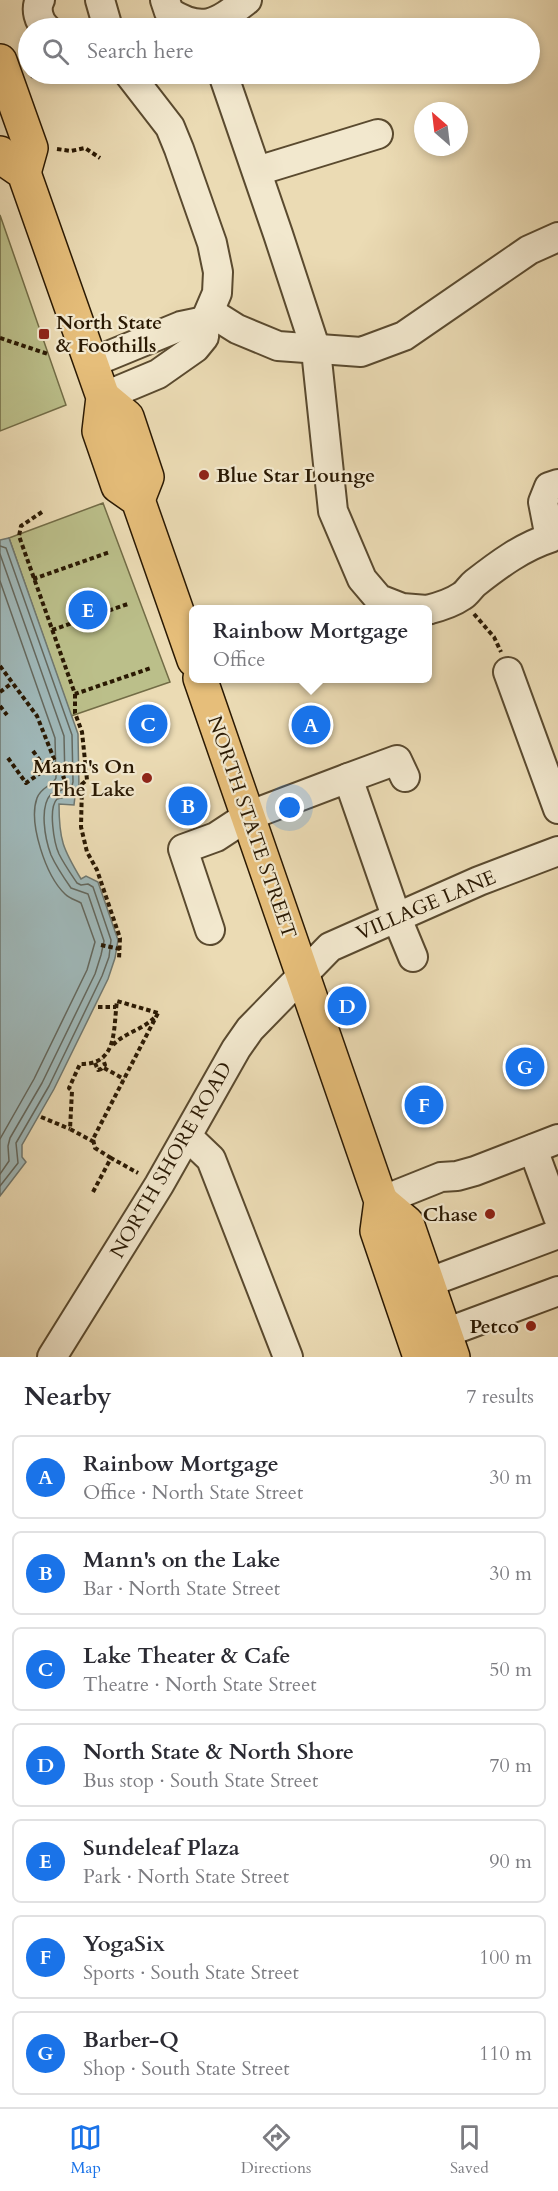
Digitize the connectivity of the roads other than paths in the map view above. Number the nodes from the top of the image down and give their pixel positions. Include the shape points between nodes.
1 (40, 0) edge
2 (100, 0) edge
3 (165, 0) edge
4 (247, 0) edge
5 (39, 18) edge
6 (105, 18) edge
7 (177, 18) edge
8 (221, 18) edge
9 (12, 68) edge
10 (137, 84) edge
11 (226, 84) edge
12 (378, 134) dead end
13 (12, 163) edge
14 (256, 171) junction
15 (558, 237) edge
16 (208, 317) junction
17 (316, 350) junction
18 (91, 363) junction
19 (103, 397) junction
20 (558, 484) edge
21 (554, 540) edge
22 (394, 605) edge
23 (432, 608) edge
24 (189, 646) edge
25 (508, 672) road end
26 (202, 683) edge
27 (405, 777) dead end
28 (348, 778) junction
29 (558, 809) edge
30 (248, 816) junction
31 (558, 851) edge
32 (396, 916) junction
33 (210, 930) dead end
34 (413, 957) dead end
35 (304, 975) junction
36 (188, 1137) junction
37 (545, 1144) edge
38 (381, 1201) junction
39 (558, 1217) edge
40 (558, 1234) edge
41 (427, 1283) junction
42 (558, 1290) edge
43 (449, 1345) edge
44 (52, 1357) edge
45 (288, 1357) edge
46 (420, 1357) edge

1 - 5 street
2 - 6 street
3 - 7 street via 168,12
4 - 8 street
9 - 13 main road via 31,148
10 - 16 street via 170,128 212,243 218,272
11 - 14 street
12 - 14 street
13 - 18 main road
14 - 17 street
15 - 17 street via 529,250 404,336 361,352
16 - 17 street via 278,346
16 - 18 street
16 - 19 street via 204,337 180,360 158,374
17 - 22 street via 333,511 362,579 379,599
18 - 19 main road
19 - 24 main road via 127,417 147,477 138,500
20 - 21 street via 549,487 543,502
21 - 23 street via 533,544 472,585 463,596
25 - 29 street
26 - 30 main road, NORTH STATE STREET
27 - 28 street via 398,760
28 - 30 street
28 - 32 street
30 - 33 street via 216,837 183,849
30 - 35 main road, NORTH STATE STREET
31 - 32 street, VILLAGE LANE
32 - 34 street
32 - 35 street, VILLAGE LANE via 330,947
35 - 36 street, NORTH SHORE ROAD via 250,1029
35 - 38 main road, NORTH STATE STREET
36 - 44 street, NORTH SHORE ROAD
36 - 45 street via 211,1160
37 - 38 street
37 - 39 street
38 - 41 main road via 406,1223
38 - 46 main road via 377,1231
40 - 41 street
41 - 43 main road
42 - 43 street

